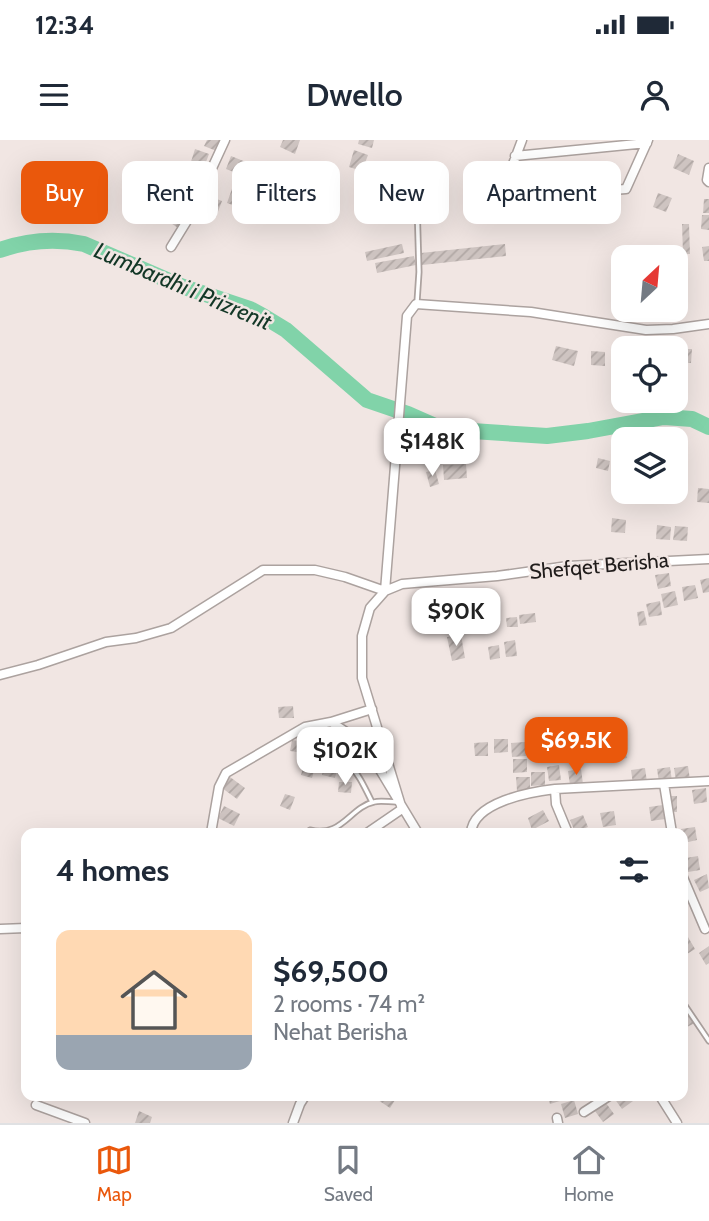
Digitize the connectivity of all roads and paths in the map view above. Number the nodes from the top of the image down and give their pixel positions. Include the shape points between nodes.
1 (225, 140) edge
2 (522, 140) edge
3 (571, 140) edge
4 (647, 141) edge
5 (566, 150) junction
6 (515, 156) junction
7 (708, 170) edge
8 (709, 182) edge
9 (417, 224) edge
10 (171, 247) dead end
11 (416, 304) junction
12 (709, 324) edge
13 (709, 559) edge
14 (385, 591) junction
15 (0, 676) edge
16 (372, 709) junction
17 (331, 722) junction
18 (306, 753) dead end
19 (709, 781) edge
20 (664, 785) junction
21 (555, 789) junction
22 (372, 802) junction
23 (400, 805) junction
24 (211, 828) edge
25 (333, 828) edge
26 (373, 828) edge
27 (415, 828) edge
28 (471, 828) edge
29 (566, 828) edge
30 (671, 828) edge
31 (688, 889) edge
32 (21, 928) edge
33 (0, 929) edge
34 (705, 929) dead end
35 (688, 1010) edge
36 (709, 1041) edge
37 (302, 1101) edge
38 (601, 1101) edge
39 (663, 1101) edge
40 (36, 1105) dead end
41 (584, 1112) dead end
42 (85, 1123) edge
43 (293, 1123) edge
44 (677, 1123) edge

1 - 10 street
2 - 6 street
3 - 5 street
4 - 5 street
4 - 6 street via 626,189 516,197 504,188
5 - 6 street
7 - 8 street
9 - 11 lane
11 - 12 street via 531,312 646,330
11 - 14 street via 407,316
13 - 14 street, Shefqet Berisha via 568,566 402,584
14 - 15 street via 315,570 263,570 171,628 106,642
14 - 16 street via 370,608 362,636 362,678
16 - 17 street
16 - 23 street
17 - 23 street via 354,737
17 - 24 street via 305,727 226,773
18 - 22 lane via 333,756 350,764
19 - 20 street
20 - 21 street
20 - 30 street
21 - 28 street via 500,802 480,814
21 - 29 street
22 - 23 lane
22 - 25 lane
23 - 26 street
23 - 27 street
31 - 34 street
32 - 33 street
35 - 36 lane
37 - 43 street
38 - 41 street
39 - 44 street
40 - 42 street

